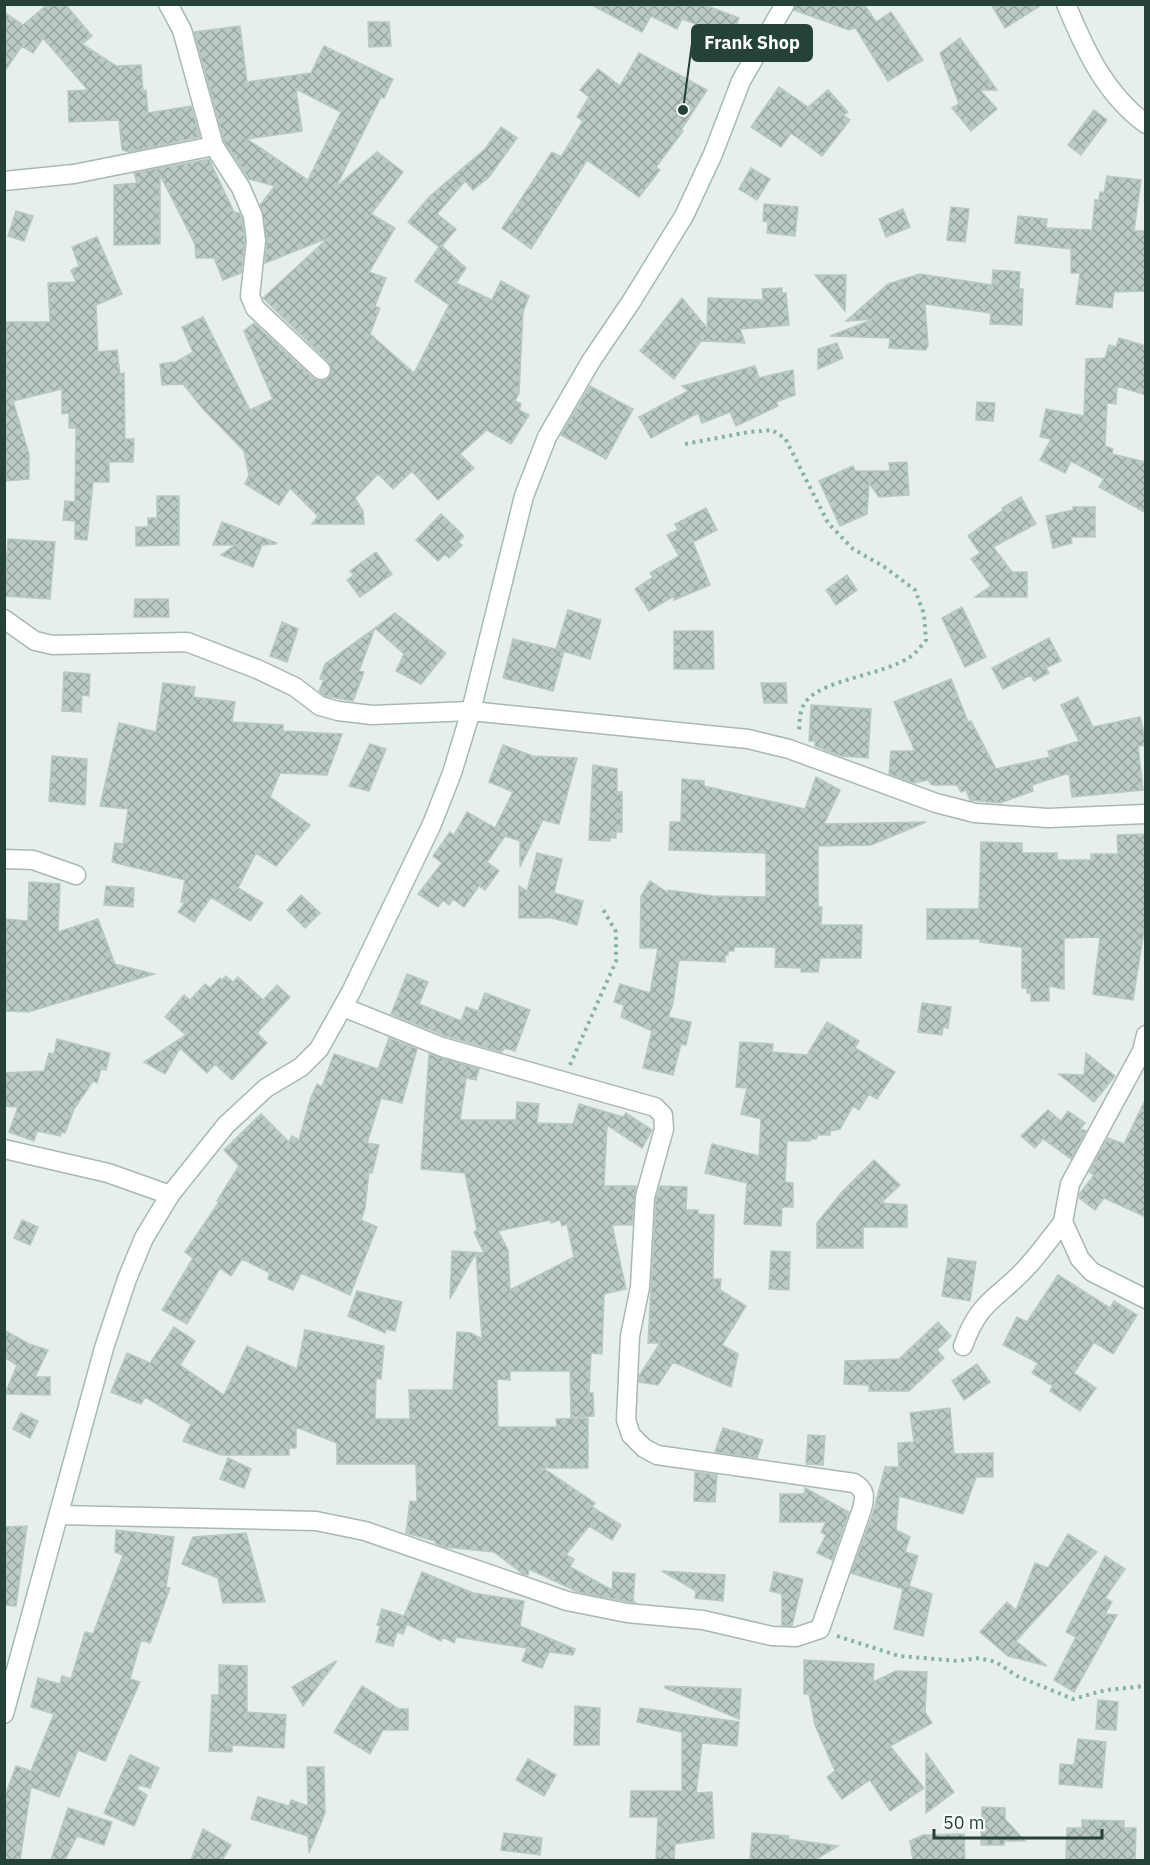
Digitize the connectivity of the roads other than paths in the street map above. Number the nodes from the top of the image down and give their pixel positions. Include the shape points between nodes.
1 (168, 4) edge
2 (785, 4) edge
3 (1066, 4) edge
4 (1146, 124) edge
5 (214, 146) junction
6 (4, 181) edge
7 (321, 370) dead end
8 (4, 619) edge
9 (471, 711) junction
10 (1146, 814) edge
11 (4, 859) edge
12 (76, 875) dead end
13 (343, 1007) junction
14 (1146, 1035) edge
15 (4, 1149) edge
16 (170, 1195) junction
17 (1063, 1222) junction
18 (1146, 1299) edge
19 (963, 1346) dead end
20 (59, 1515) junction
21 (4, 1714) edge

1 - 5 street via 182,30
2 - 9 street via 741,81 684,216 547,437 524,496
3 - 4 street via 1091,60 1113,95
5 - 6 street via 74,174
5 - 7 street via 241,188 253,216 256,241 250,296 255,308
8 - 9 street via 35,641 53,645 187,642 257,669 295,687 320,706 338,711 372,715
9 - 10 street via 748,739 799,752 883,785 975,813 1048,818
9 - 13 street via 453,773 432,824
11 - 12 street via 33,860
13 - 16 street via 319,1049 301,1067 266,1088 226,1125
13 - 20 street via 442,1047 655,1107 663,1115 664,1129 645,1197 640,1287 630,1336 626,1420 631,1435 657,1455 854,1483 864,1493 862,1509 820,1629 796,1637 772,1636 703,1620 627,1613 567,1601 365,1531 316,1521
14 - 17 street via 1142,1051 1070,1184
15 - 16 street via 98,1170
16 - 20 street via 144,1238 127,1279
17 - 18 street via 1080,1259 1092,1272
17 - 19 street via 1026,1268 982,1307
20 - 21 street

